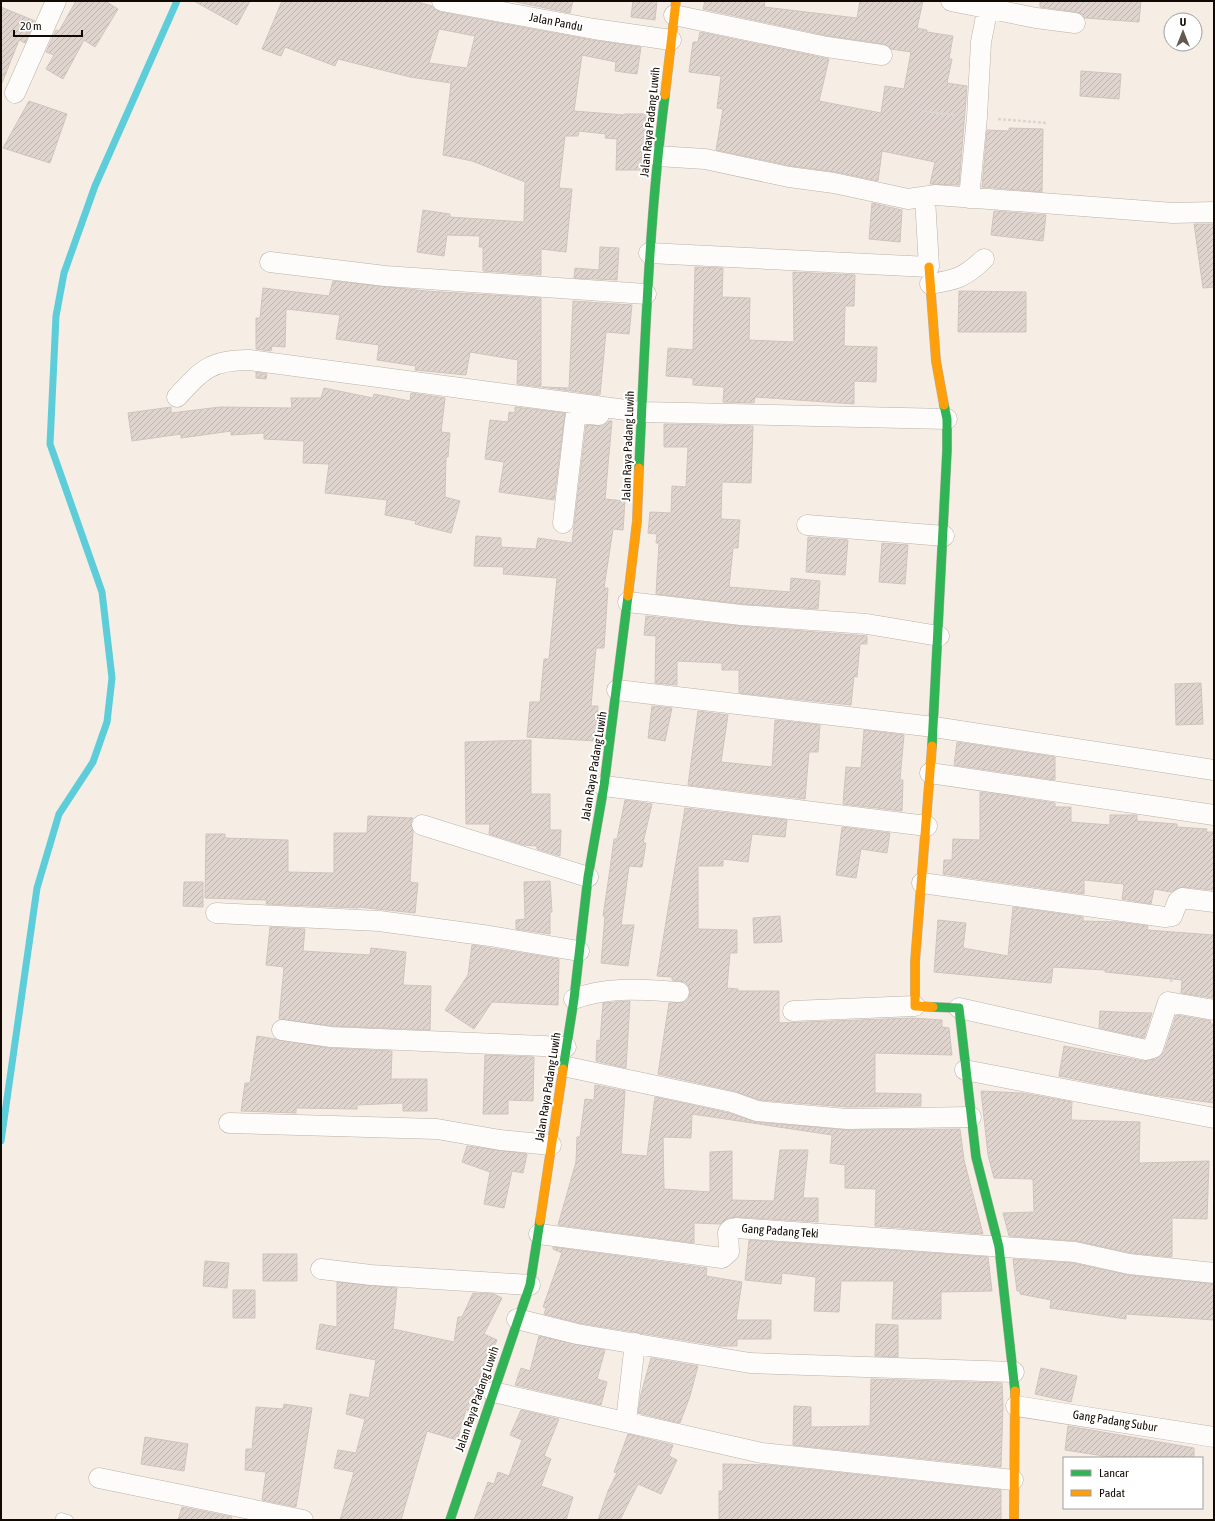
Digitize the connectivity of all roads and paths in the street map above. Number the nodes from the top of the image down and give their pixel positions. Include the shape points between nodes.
1 (56, 1) edge
2 (442, 1) edge
3 (951, 1) edge
4 (988, 5) edge
5 (675, 8) edge
6 (1075, 23) dead end
7 (671, 40) junction
8 (882, 55) dead end
9 (15, 93) dead end
10 (657, 156) junction
11 (925, 198) junction
12 (969, 198) junction
13 (1214, 212) edge
14 (649, 253) junction
15 (984, 259) dead end
16 (270, 262) dead end
17 (929, 276) junction
18 (646, 294) junction
19 (176, 397) dead end
20 (641, 416) junction
21 (947, 419) junction
22 (563, 523) dead end
23 (807, 525) dead end
24 (944, 536) junction
25 (628, 602) junction
26 (939, 636) junction
27 (617, 690) junction
28 (934, 727) junction
29 (1214, 770) edge
30 (930, 773) junction
31 (604, 786) junction
32 (1214, 815) edge
33 (422, 825) dead end
34 (926, 826) junction
35 (588, 876) junction
36 (922, 883) junction
37 (1214, 902) edge
38 (216, 913) dead end
39 (579, 951) junction
40 (679, 992) dead end
41 (574, 999) junction
42 (915, 1006) junction
43 (959, 1008) junction
44 (1214, 1010) edge
45 (793, 1011) dead end
46 (282, 1030) dead end
47 (564, 1057) junction
48 (965, 1070) junction
49 (971, 1117) junction
50 (1214, 1118) edge
51 (229, 1123) dead end
52 (551, 1145) junction
53 (539, 1234) junction
54 (999, 1247) junction
55 (321, 1269) dead end
56 (1214, 1274) edge
57 (530, 1285) junction
58 (517, 1319) junction
59 (635, 1343) junction
60 (1014, 1372) junction
61 (493, 1392) junction
62 (1016, 1406) junction
63 (626, 1421) junction
64 (1214, 1437) edge
65 (99, 1478) dead end
66 (1012, 1480) junction
67 (303, 1520) edge
68 (450, 1520) edge
69 (1014, 1520) edge

1 - 9 street
2 - 7 street, Jalan Pandu via 594,29
3 - 4 street
4 - 6 street via 1036,18
4 - 12 street via 981,42
5 - 7 main road, Jalan Raya Padang Luwih
5 - 8 street via 827,47
7 - 10 main road, Jalan Raya Padang Luwih
10 - 11 street via 705,159 908,199
10 - 14 main road, Jalan Raya Padang Luwih
11 - 12 street
11 - 17 street
12 - 13 street via 1173,213
14 - 17 street
14 - 18 main road, Jalan Raya Padang Luwih
15 - 17 street via 972,271 956,280
16 - 18 street via 385,276
17 - 21 main road via 936,361
18 - 20 main road, Jalan Raya Padang Luwih
19 - 20 street via 200,372 214,365 249,360
20 - 21 street
20 - 22 street via 581,413 576,415
20 - 25 main road, Jalan Raya Padang Luwih via 637,521
21 - 24 main road
23 - 24 street
24 - 26 main road
25 - 26 street via 741,615 867,624
25 - 27 main road, Jalan Raya Padang Luwih
26 - 28 main road
27 - 28 street
27 - 31 main road, Jalan Raya Padang Luwih
28 - 29 street
28 - 30 main road
30 - 32 street
30 - 34 main road
31 - 34 street
31 - 35 main road, Jalan Raya Padang Luwih
33 - 35 street
34 - 36 main road
35 - 39 main road, Jalan Raya Padang Luwih
36 - 37 street via 1160,916 1172,916 1178,901 1182,898
36 - 42 main road via 915,962
38 - 39 street via 386,922
39 - 41 main road, Jalan Raya Padang Luwih
40 - 41 street via 621,989 599,991
41 - 47 main road, Jalan Raya Padang Luwih
42 - 43 main road
42 - 45 street
43 - 44 street via 1146,1050 1153,1048 1168,1002
43 - 48 main road
46 - 47 street
47 - 49 street via 757,1111 847,1119
47 - 52 main road, Jalan Raya Padang Luwih
48 - 49 main road
48 - 50 street
49 - 54 main road via 976,1157
51 - 52 street via 436,1129 500,1140
52 - 53 main road, Jalan Raya Padang Luwih
53 - 54 street, Gang Padang Teki via 722,1258 729,1252 728,1232 736,1228
53 - 57 main road, Jalan Raya Padang Luwih
54 - 56 street via 1075,1252 1129,1264
54 - 60 main road
55 - 57 street via 371,1275
57 - 58 main road, Jalan Raya Padang Luwih
58 - 59 street via 577,1334
58 - 61 main road, Jalan Raya Padang Luwih
59 - 60 street via 768,1365
59 - 63 street
60 - 62 main road
61 - 63 street
61 - 68 main road, Jalan Raya Padang Luwih
62 - 64 street, Gang Padang Subur
62 - 66 main road
63 - 66 street via 762,1453
65 - 67 street
66 - 69 main road

